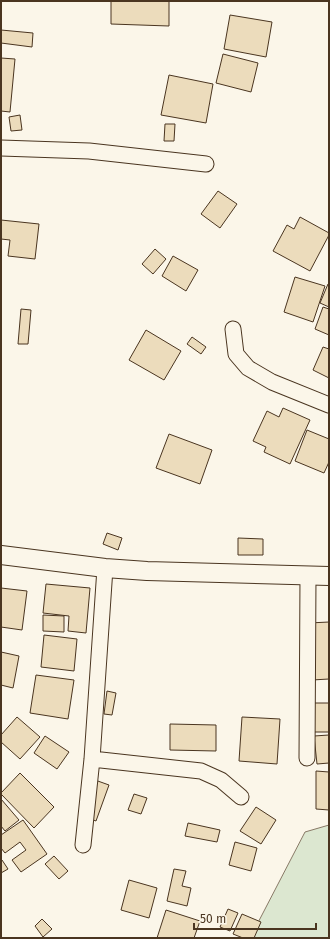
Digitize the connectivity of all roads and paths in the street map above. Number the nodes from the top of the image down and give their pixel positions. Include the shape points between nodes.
1 (1, 148) edge
2 (206, 164) dead end
3 (233, 329) dead end
4 (329, 405) edge
5 (1, 555) edge
6 (105, 568) junction
7 (308, 576) junction
8 (329, 576) edge
9 (307, 758) dead end
10 (92, 759) junction
11 (241, 797) dead end
12 (83, 845) dead end

1 - 2 street via 89,151
3 - 4 street via 236,354 248,368 272,382
5 - 6 street
6 - 7 street
6 - 10 street
7 - 8 street
7 - 9 street
10 - 11 street via 202,771 221,780
10 - 12 street

